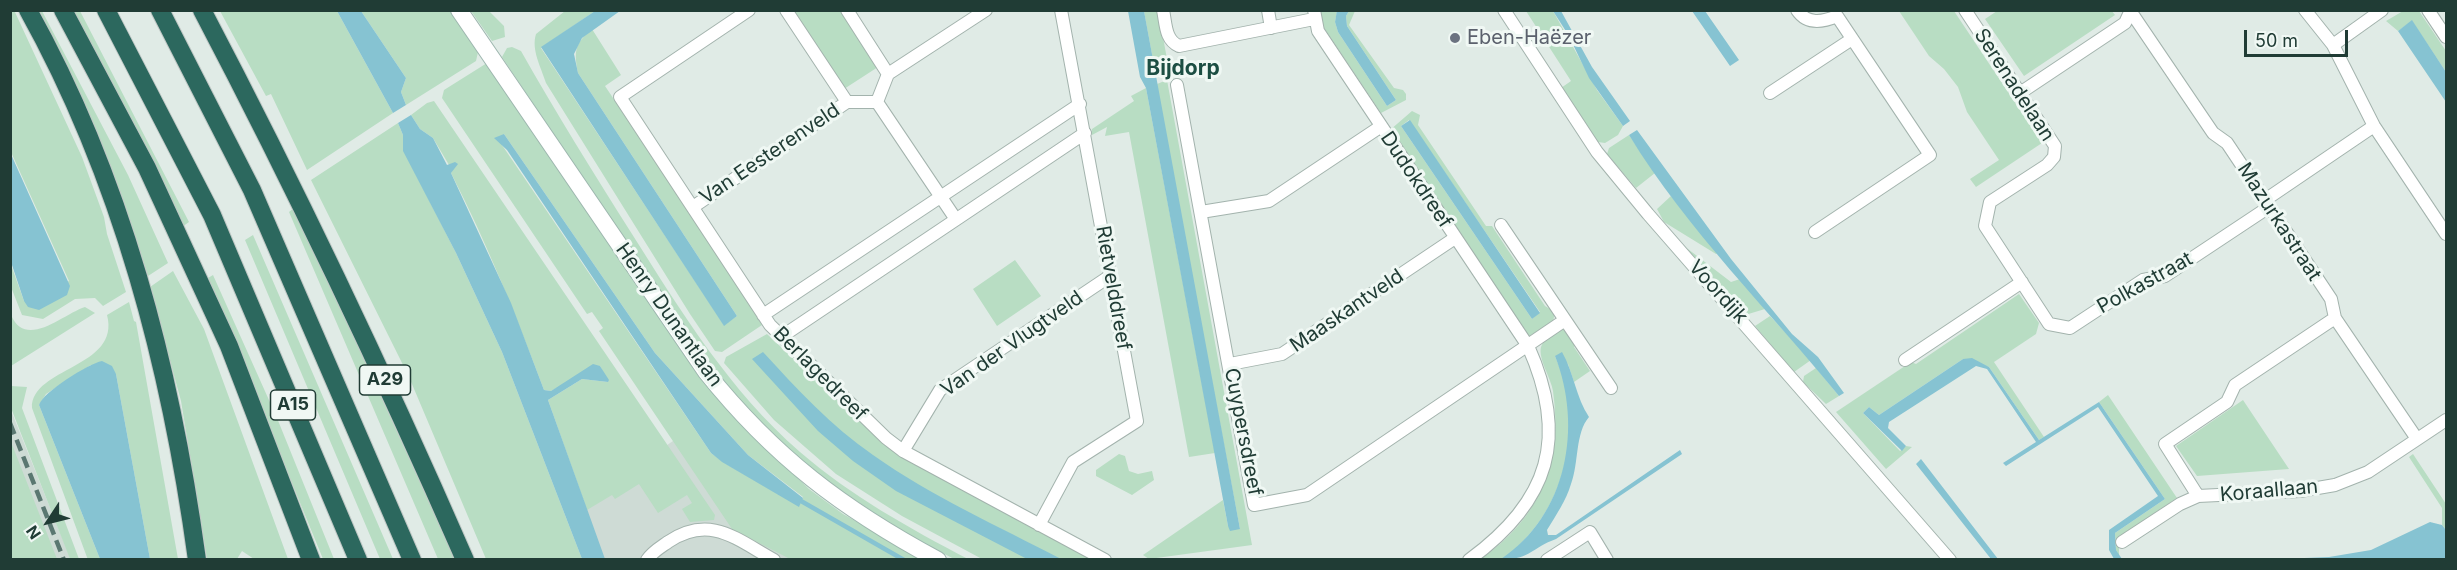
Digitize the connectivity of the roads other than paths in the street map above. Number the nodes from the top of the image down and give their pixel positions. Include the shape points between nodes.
1 (28, 10) edge
2 (63, 10) edge
3 (106, 10) edge
4 (160, 10) edge
5 (202, 10) edge
6 (459, 10) edge
7 (749, 10) edge
8 (786, 10) edge
9 (848, 10) edge
10 (986, 10) edge
11 (1061, 10) edge
12 (1163, 10) edge
13 (1268, 10) edge
14 (1504, 10) edge
15 (1797, 10) edge
16 (1981, 10) edge
17 (2305, 10) edge
18 (2382, 10) edge
19 (2428, 10) edge
20 (2131, 11) edge
21 (1841, 13) edge
22 (1967, 14) edge
23 (1314, 15) edge
24 (1271, 28) junction
25 (2446, 37) edge
26 (1852, 39) junction
27 (2333, 45) junction
28 (888, 74) junction
29 (1177, 85) dead end
30 (1770, 93) dead end
31 (2020, 93) junction
32 (847, 102) junction
33 (878, 102) junction
34 (1080, 104) junction
35 (2374, 126) junction
36 (1380, 127) junction
37 (1085, 133) junction
38 (940, 196) junction
39 (2267, 203) junction
40 (693, 207) junction
41 (1201, 212) junction
42 (955, 218) junction
43 (1501, 225) dead end
44 (1815, 232) dead end
45 (2446, 234) edge
46 (1455, 238) junction
47 (1110, 276) junction
48 (2022, 282) junction
49 (763, 315) junction
50 (2335, 318) junction
51 (1565, 321) junction
52 (2049, 324) joint
53 (781, 337) junction
54 (1528, 346) junction
55 (1905, 360) dead end
56 (1230, 364) junction
57 (1611, 388) dead end
58 (2446, 420) edge
59 (2417, 439) junction
60 (903, 452) junction
61 (2198, 496) junction
62 (1040, 525) junction
63 (2122, 542) dead end
64 (197, 560) edge
65 (311, 560) edge
66 (358, 560) edge
67 (412, 560) edge
68 (465, 560) edge
69 (647, 560) edge
70 (774, 560) edge
71 (938, 560) edge
72 (1105, 560) edge
73 (1469, 560) edge
74 (1547, 560) edge
75 (1607, 560) edge
76 (1950, 560) edge

1 - 64 highway via 103,173 136,267 176,425
2 - 65 highway, A15 via 147,168 229,346
3 - 66 highway, A15 via 212,215
4 - 67 highway, A15 via 252,190
5 - 68 highway, A29 via 302,202
6 - 71 main road, Henry Dunantlaan via 731,404 818,486 865,519
7 - 40 street, Berlagedreef via 620,97
8 - 32 street, Van Eesterenveld
9 - 28 street
10 - 28 street
11 - 34 street, Rietvelddreef
12 - 24 street via 1168,36 1179,46
13 - 24 street
14 - 76 street, Voordijk via 1597,152
15 - 21 street via 1801,17 1821,23
16 - 22 street
17 - 27 street
18 - 27 street
19 - 25 street
20 - 31 street via 2125,23
20 - 39 street, Mazurkastraat via 2213,133 2227,143
21 - 26 street
22 - 31 street, Serenadelaan
23 - 24 street
23 - 36 street, Dudokdreef via 1318,31
26 - 30 street
26 - 44 street via 1930,155
27 - 35 street
28 - 33 street
29 - 41 street, Cuypersdreef
31 - 48 street, Serenadelaan via 2055,146 2054,157 2048,165 1990,202 1985,226
32 - 33 street, Van Eesterenveld
32 - 40 street, Van Eesterenveld
33 - 38 street
34 - 37 street, Rietvelddreef
34 - 38 street
35 - 39 street, Polkastraat
35 - 45 street
36 - 41 street via 1269,201
36 - 46 street, Dudokdreef
37 - 42 street
37 - 47 street, Rietvelddreef
38 - 42 street
38 - 49 street
39 - 50 street, Mazurkastraat via 2331,299
39 - 52 street, Polkastraat via 2165,276 2143,280 2070,327
40 - 49 street, Berlagedreef
41 - 56 street, Cuypersdreef
42 - 53 street
43 - 51 street
46 - 54 street, Dudokdreef
46 - 56 street, Maaskantveld via 1282,354
47 - 60 street, Van der Vlugtveld via 939,390
47 - 62 street, Rietvelddreef via 1137,421 1073,462
48 - 52 street, Serenadelaan
48 - 55 street
49 - 53 street, Berlagedreef
50 - 59 street, Mazurkastraat
50 - 61 street via 2235,385 2227,402 2165,444
51 - 54 street
51 - 57 street
53 - 60 street, Berlagedreef
54 - 56 street, Cuypersdreef via 1307,495 1254,505
54 - 73 street, Dudokdreef via 1542,376 1550,413 1546,466 1518,516 1497,539
58 - 59 street, Koraallaan
59 - 61 street, Koraallaan via 2368,472 2335,485 2300,491
60 - 62 street, Berlagedreef
61 - 63 street, Koraallaan
62 - 72 street, Berlagedreef
69 - 70 street via 683,532 706,527
74 - 75 street via 1590,532

